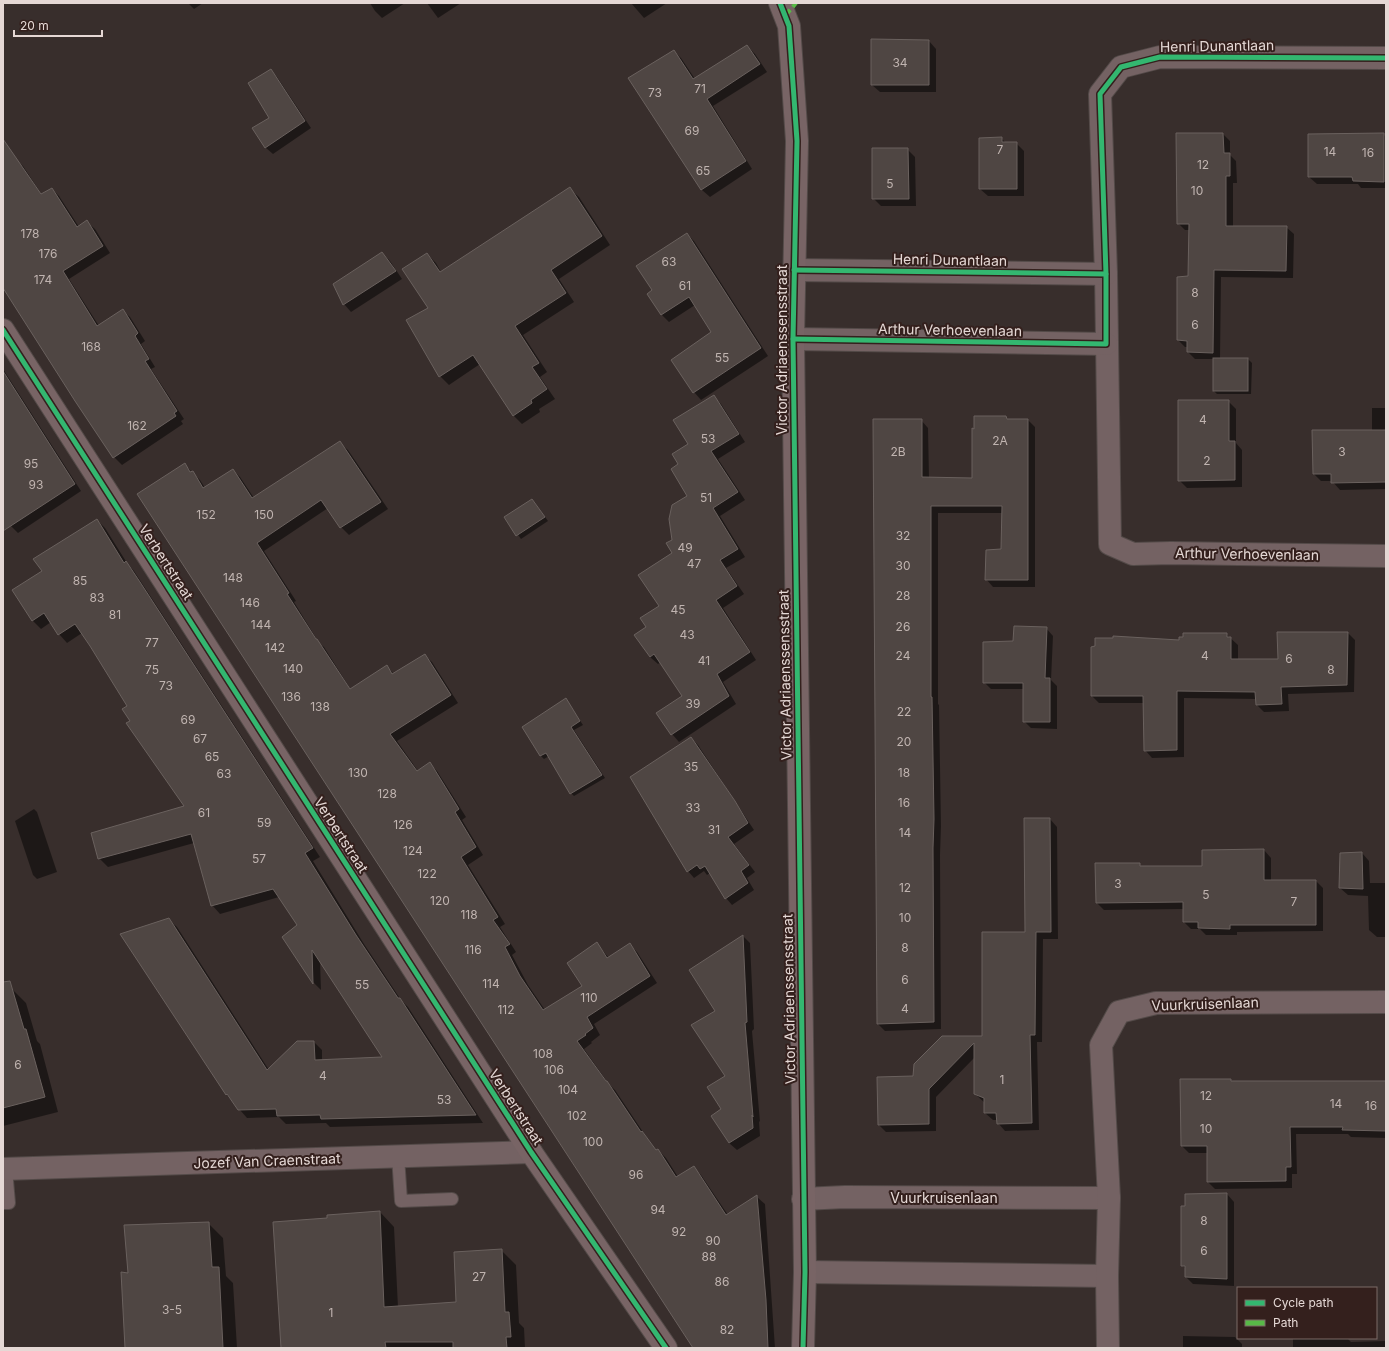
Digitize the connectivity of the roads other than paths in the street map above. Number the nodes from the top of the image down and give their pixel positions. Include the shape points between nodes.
1 (780, 3) edge
2 (1386, 58) edge
3 (794, 270) junction
4 (1106, 274) junction
5 (3, 330) edge
6 (793, 339) junction
7 (1106, 344) junction
8 (1110, 544) joint
9 (1386, 556) edge
10 (1386, 1002) edge
11 (531, 1152) junction
12 (398, 1156) junction
13 (4, 1169) edge
14 (1109, 1198) junction
15 (452, 1199) dead end
16 (803, 1199) junction
17 (3, 1203) edge
18 (804, 1272) junction
19 (1107, 1276) junction
20 (666, 1348) edge
21 (803, 1348) edge
22 (1108, 1348) edge

1 - 3 street, Victor Adriaenssensstraat via 789,26 797,141
2 - 4 street, Henri Dunantlaan via 1160,57 1121,67 1100,94
3 - 4 street, Henri Dunantlaan
3 - 6 street, Victor Adriaenssensstraat
4 - 7 street, Henri Dunantlaan
5 - 11 street, Verbertstraat
6 - 7 street, Arthur Verhoevenlaan
6 - 16 street, Victor Adriaenssensstraat
7 - 8 street, Henri Dunantlaan
8 - 9 street, Arthur Verhoevenlaan via 1133,554
10 - 14 street, Vuurkruisenlaan via 1156,1003 1119,1012 1101,1045
11 - 12 street, Jozef Van Craenstraat
11 - 20 street, Verbertstraat
12 - 13 street, Jozef Van Craenstraat
12 - 15 lane via 401,1201
13 - 17 lane via 9,1203
14 - 16 street, Vuurkruisenlaan
14 - 19 street, Vuurkruisenlaan
16 - 18 street, Victor Adriaenssensstraat
18 - 19 street
18 - 21 street, Victor Adriaenssensstraat
19 - 22 street, Vuurkruisenlaan

